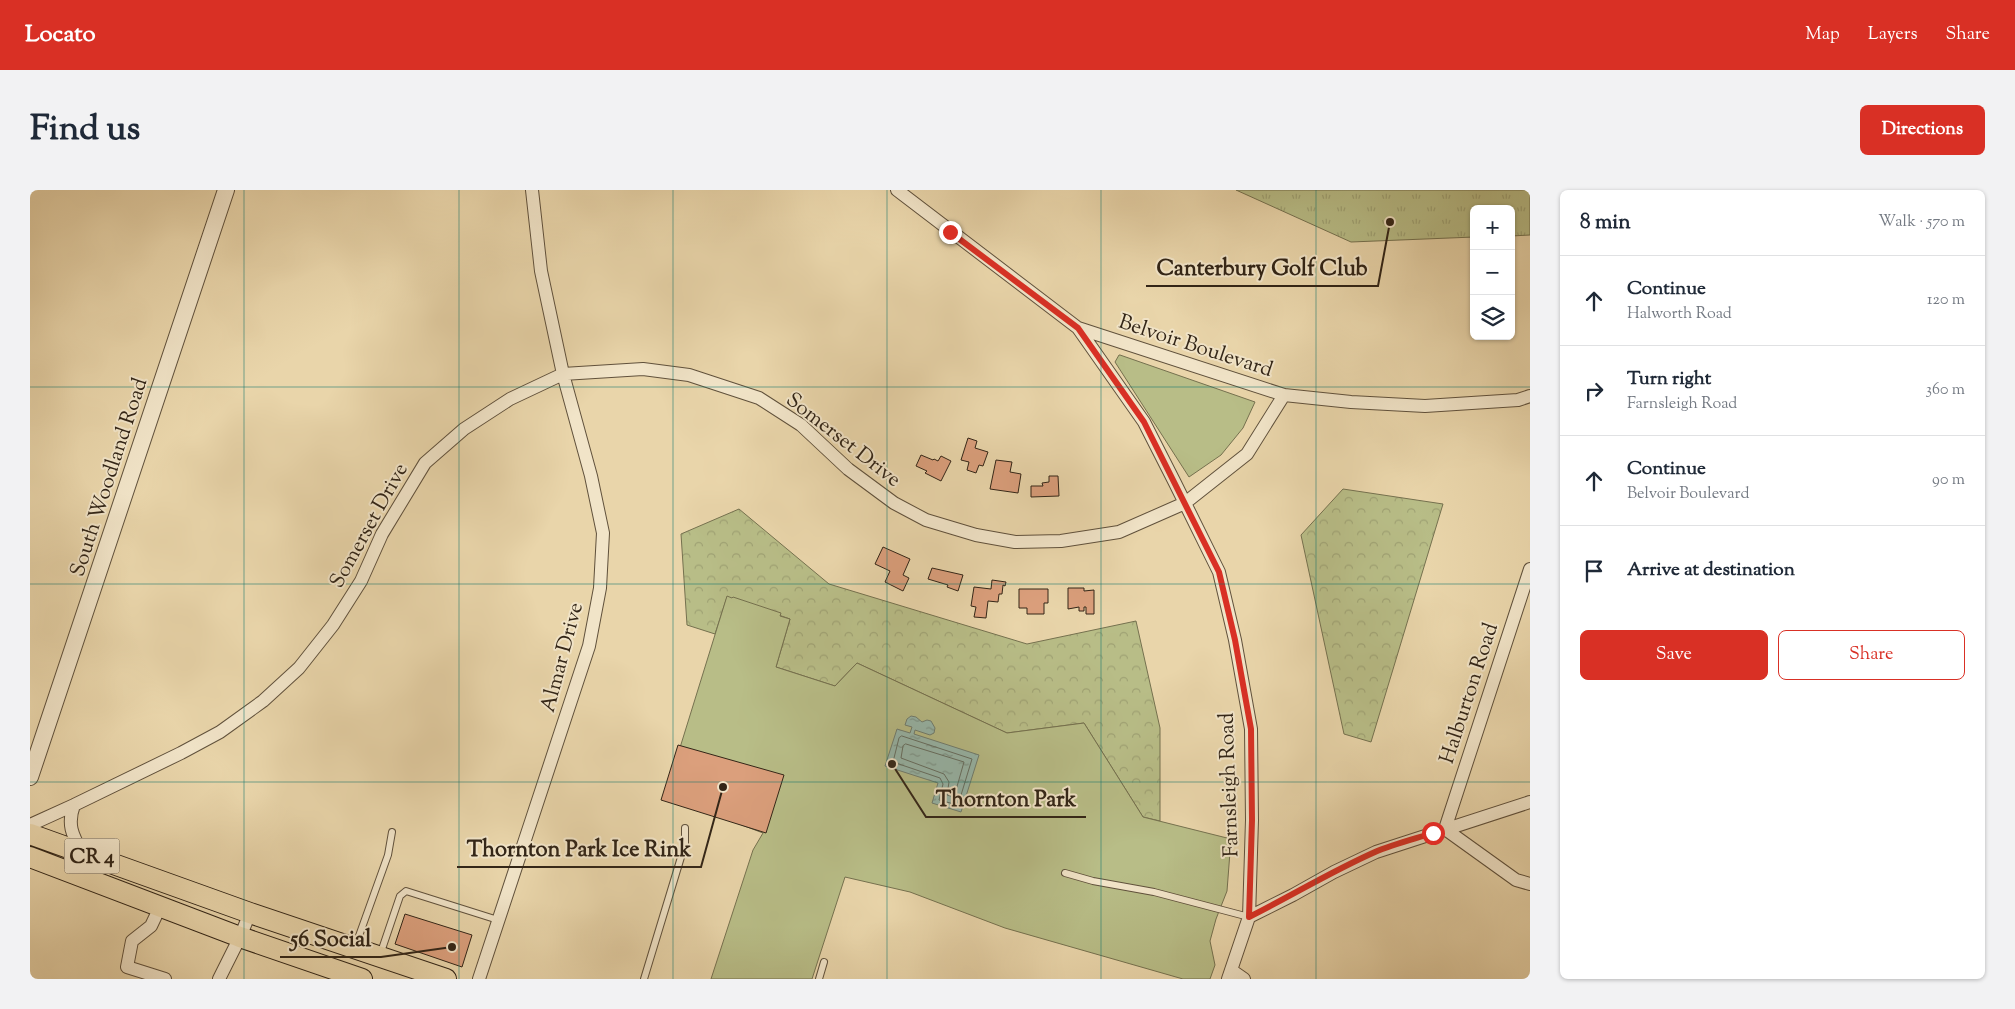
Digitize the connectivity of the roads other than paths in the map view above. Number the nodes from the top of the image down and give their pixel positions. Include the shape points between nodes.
1 (226, 190) edge
2 (532, 190) edge
3 (897, 190) edge
4 (1078, 328) junction
5 (563, 374) junction
6 (1284, 395) junction
7 (1530, 396) edge
8 (1184, 503) junction
9 (1530, 569) edge
10 (30, 777) edge
11 (1530, 802) edge
12 (74, 805) junction
13 (30, 824) edge
14 (685, 828) dead end
15 (1445, 829) junction
16 (392, 832) dead end
17 (30, 834) edge
18 (82, 852) junction
19 (30, 857) edge
20 (1065, 873) dead end
21 (1530, 884) edge
22 (160, 907) junction
23 (250, 913) junction
24 (1249, 917) junction
25 (498, 920) junction
26 (240, 937) junction
27 (355, 948) junction
28 (380, 956) junction
29 (824, 962) dead end
30 (1230, 975) edge
31 (165, 979) edge
32 (219, 979) edge
33 (362, 979) edge
34 (446, 979) edge
35 (479, 979) edge
36 (644, 979) edge
37 (819, 979) edge
38 (1244, 979) edge

1 - 10 street, South Woodland Road
2 - 5 street, Almar Drive via 541,271
3 - 4 street, Belvoir Boulevard
4 - 6 street, Belvoir Boulevard
4 - 8 street, Farnsleigh Road via 1144,422
5 - 8 street, Somerset Drive via 643,369 689,375 759,398 801,425 848,469 894,503 926,520 976,535 1015,542 1061,541 1119,532
5 - 12 street, Somerset Drive via 510,399 464,429 424,463 382,534 361,581 333,625 300,668 264,701 220,732
5 - 25 street, Almar Drive via 603,533 600,588 589,646
6 - 7 street, Belvoir Boulevard via 1425,406 1518,400
6 - 8 street, Somerset Drive via 1247,454
8 - 24 street, Farnsleigh Road via 1219,572 1251,729
9 - 15 street, Halburton Road
11 - 15 street
12 - 13 street, Somerset Drive
12 - 18 street via 71,832
14 - 36 lane via 685,844
15 - 21 street via 1516,880
15 - 24 street via 1376,852
16 - 27 lane via 388,855
17 - 18 main road, CR 4
18 - 23 main road, CR 4
19 - 22 main road
20 - 24 lane
22 - 26 main road
22 - 31 street via 151,926 132,941 127,966
23 - 26 street
23 - 27 main road, CR 4
24 - 30 street, Farnsleigh Road
25 - 28 lane via 406,892 400,896
25 - 35 street, Almar Drive
26 - 32 street
26 - 33 main road
27 - 28 main road, CR 4
28 - 34 main road, CR 4
29 - 37 lane
30 - 38 street

